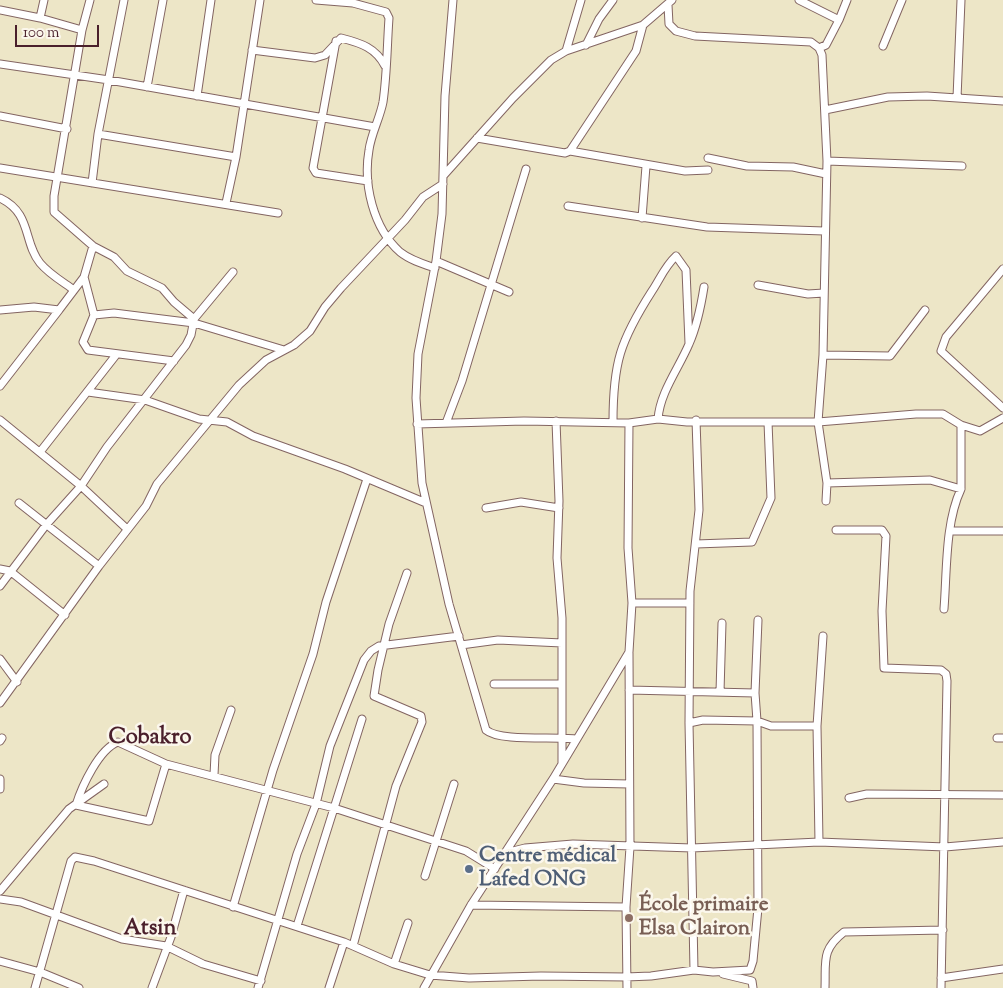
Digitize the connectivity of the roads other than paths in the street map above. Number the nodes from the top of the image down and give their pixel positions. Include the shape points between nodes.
1 (44, 0) edge
2 (90, 0) edge
3 (124, 0) edge
4 (163, 0) edge
5 (211, 0) edge
6 (260, 0) edge
7 (316, 0) edge
8 (454, 0) edge
9 (581, 0) edge
10 (613, 0) edge
11 (799, 0) edge
12 (847, 0) edge
13 (902, 0) edge
14 (961, 0) edge
15 (670, 2) edge
16 (0, 10) edge
17 (40, 18) junction
18 (839, 20) junction
19 (643, 25) junction
20 (82, 30) junction
21 (336, 41) junction
22 (586, 45) junction
23 (883, 46) dead end
24 (818, 48) junction
25 (252, 50) junction
26 (566, 51) junction
27 (0, 64) edge
28 (385, 67) junction
29 (76, 76) junction
30 (109, 80) junction
31 (147, 87) junction
32 (197, 96) junction
33 (957, 98) junction
34 (1003, 101) edge
35 (244, 105) junction
36 (825, 110) junction
37 (0, 116) edge
38 (323, 119) junction
39 (67, 128) junction
40 (375, 128) junction
41 (98, 134) junction
42 (477, 138) junction
43 (570, 151) junction
44 (236, 157) junction
45 (708, 158) dead end
46 (827, 161) junction
47 (646, 166) junction
48 (962, 166) dead end
49 (0, 168) edge
50 (526, 169) dead end
51 (708, 170) dead end
52 (826, 174) junction
53 (444, 175) junction
54 (58, 178) junction
55 (368, 181) junction
56 (92, 184) junction
57 (443, 184) junction
58 (0, 198) edge
59 (226, 203) junction
60 (568, 206) dead end
61 (278, 213) dead end
62 (642, 218) junction
63 (824, 231) junction
64 (388, 236) junction
65 (92, 246) junction
66 (436, 264) junction
67 (1003, 269) edge
68 (233, 272) dead end
69 (84, 277) junction
70 (490, 284) junction
71 (758, 286) dead end
72 (704, 287) dead end
73 (74, 290) junction
74 (509, 292) dead end
75 (824, 293) junction
76 (0, 310) edge
77 (59, 310) junction
78 (925, 310) dead end
79 (94, 315) junction
80 (194, 321) junction
81 (689, 343) junction
82 (284, 350) junction
83 (116, 355) junction
84 (824, 355) junction
85 (174, 360) junction
86 (0, 386) edge
87 (88, 392) junction
88 (145, 400) junction
89 (1003, 408) edge
90 (1003, 418) edge
91 (211, 419) junction
92 (658, 419) junction
93 (0, 420) edge
94 (696, 420) junction
95 (556, 421) junction
96 (446, 422) junction
97 (613, 422) junction
98 (768, 422) junction
99 (818, 422) junction
100 (629, 423) junction
101 (417, 424) junction
102 (961, 425) junction
103 (40, 452) junction
104 (367, 479) junction
105 (827, 483) junction
106 (81, 486) junction
107 (961, 489) junction
108 (826, 501) dead end
109 (18, 502) dead end
110 (426, 503) junction
111 (486, 508) dead end
112 (559, 508) junction
113 (46, 525) junction
114 (127, 529) junction
115 (836, 530) dead end
116 (951, 531) junction
117 (1003, 531) edge
118 (696, 544) junction
119 (99, 566) junction
120 (0, 568) edge
121 (10, 571) junction
122 (407, 573) dead end
123 (0, 586) edge
124 (632, 603) junction
125 (690, 603) junction
126 (944, 609) dead end
127 (65, 615) junction
128 (758, 620) dead end
129 (722, 623) dead end
130 (459, 636) junction
131 (823, 636) dead end
132 (562, 643) junction
133 (385, 645) junction
134 (461, 646) junction
135 (629, 652) junction
136 (0, 658) edge
137 (17, 682) junction
138 (494, 684) dead end
139 (562, 684) junction
140 (629, 690) junction
141 (690, 692) junction
142 (720, 692) junction
143 (755, 692) junction
144 (0, 703) edge
145 (231, 710) dead end
146 (362, 719) dead end
147 (758, 721) junction
148 (689, 723) junction
149 (817, 726) junction
150 (561, 737) junction
151 (575, 739) junction
152 (166, 764) junction
153 (562, 764) junction
154 (214, 775) junction
155 (0, 779) edge
156 (552, 779) junction
157 (104, 784) dead end
158 (454, 784) dead end
159 (629, 784) junction
160 (0, 789) edge
161 (267, 792) junction
162 (946, 795) junction
163 (1003, 795) edge
164 (849, 798) dead end
165 (316, 804) junction
166 (76, 805) junction
167 (334, 808) junction
168 (386, 827) junction
169 (819, 842) junction
170 (1003, 842) edge
171 (436, 843) junction
172 (758, 845) junction
173 (630, 847) junction
174 (692, 848) junction
175 (945, 848) junction
176 (505, 853) junction
177 (495, 869) junction
178 (425, 876) dead end
179 (184, 890) junction
180 (0, 892) edge
181 (0, 899) edge
182 (471, 905) junction
183 (233, 906) junction
184 (626, 907) junction
185 (55, 915) junction
186 (278, 921) junction
187 (408, 923) dead end
188 (297, 926) junction
189 (943, 930) junction
190 (344, 942) junction
191 (166, 946) junction
192 (353, 946) junction
193 (0, 961) edge
194 (394, 964) junction
195 (1003, 969) edge
196 (694, 970) junction
197 (40, 972) junction
198 (713, 972) junction
199 (430, 975) junction
200 (626, 977) junction
201 (942, 978) junction
202 (260, 984) edge
203 (35, 988) edge
204 (79, 988) edge
205 (152, 988) edge
206 (329, 988) edge
207 (424, 988) edge
208 (627, 988) edge
209 (753, 988) edge
210 (825, 988) edge
211 (941, 988) edge

1 - 17 street
2 - 20 street
3 - 30 street
4 - 31 street
5 - 32 street
6 - 25 street
7 - 28 street via 353,3 386,12 389,18
8 - 53 street via 445,96
9 - 26 street
10 - 22 street
11 - 18 street
12 - 18 street
13 - 23 street
14 - 33 street
15 - 19 street
15 - 24 street via 669,24 676,31 708,37 811,42
16 - 17 street
17 - 20 street
18 - 24 street via 826,45
19 - 22 street
19 - 43 street via 636,51
20 - 29 street
21 - 25 street via 325,55 315,58
21 - 28 street via 341,38 356,42 378,54
21 - 38 street
22 - 26 street
24 - 36 street via 822,55
25 - 35 street
26 - 42 street via 536,74
27 - 29 street
28 - 40 street via 383,103
29 - 30 street
29 - 39 street
30 - 31 street
30 - 41 street
31 - 32 street
32 - 35 street
33 - 34 street
33 - 36 street via 888,97
35 - 38 street
35 - 44 street
36 - 46 street
37 - 39 street
38 - 40 street
38 - 55 street via 314,168 316,173
39 - 54 street
40 - 55 street via 368,150
41 - 44 street
41 - 56 street
42 - 43 street via 565,153
42 - 53 street
43 - 47 street
44 - 59 street
45 - 52 street via 747,166 793,167
46 - 48 street
46 - 52 street
47 - 51 street via 685,172
47 - 62 street
49 - 54 street
50 - 70 street
52 - 63 street
53 - 57 street
54 - 56 street
54 - 65 street via 54,212
55 - 64 street via 373,207
56 - 59 street
57 - 64 street via 427,193
57 - 66 street
58 - 73 street via 10,204 23,221 39,263
59 - 61 street
60 - 62 street
62 - 63 street via 707,226
63 - 75 street
64 - 66 street via 400,251 421,263
64 - 82 street via 325,307 310,332
65 - 69 street
65 - 80 street via 114,257 127,271 162,288
66 - 70 street
66 - 101 street via 418,354
67 - 89 street via 946,337 941,351
68 - 80 street
69 - 73 street
69 - 79 street
70 - 74 street
70 - 96 street via 462,381
71 - 75 street via 808,294
72 - 81 street via 700,312
73 - 77 street
75 - 84 street
76 - 77 street via 34,307
77 - 86 street
78 - 84 street via 890,356
79 - 80 street via 114,313
79 - 83 street via 84,347 96,353
80 - 82 street
80 - 85 street via 186,345
81 - 92 street via 662,400
81 - 97 street via 686,270 676,256 664,269 622,343
82 - 91 street via 253,371
83 - 85 street
83 - 87 street
84 - 99 street
85 - 88 street
87 - 88 street
87 - 103 street
88 - 91 street via 183,415
88 - 106 street
90 - 102 street via 980,431
91 - 104 street via 227,422 253,436
91 - 114 street via 157,484 146,506
92 - 94 street
92 - 100 street
93 - 103 street
94 - 98 street
94 - 118 street via 699,510
95 - 96 street
95 - 97 street
95 - 112 street
96 - 101 street
97 - 100 street
98 - 99 street
98 - 118 street via 771,498 756,536 752,542
99 - 102 street via 943,414
99 - 105 street
100 - 124 street via 628,548
101 - 110 street
102 - 107 street
103 - 106 street
104 - 110 street
104 - 161 street
105 - 107 street via 930,480
105 - 108 street
106 - 113 street
106 - 114 street
107 - 116 street via 954,503
109 - 113 street
110 - 130 street
111 - 112 street via 521,502
112 - 132 street via 557,558
113 - 119 street
113 - 121 street
114 - 119 street
115 - 162 street via 882,530 886,536 882,611 884,668 941,670 946,674
116 - 117 street
116 - 126 street
118 - 125 street
119 - 127 street
120 - 121 street
121 - 123 street
121 - 127 street
122 - 133 street
124 - 125 street
124 - 135 street
125 - 141 street
127 - 137 street
128 - 143 street
129 - 142 street
130 - 133 street
130 - 134 street
131 - 149 street
132 - 134 street via 498,640
132 - 139 street
133 - 165 street via 371,651 364,660 330,746
133 - 168 street via 374,696 422,719 396,786
134 - 150 street via 483,723 491,734 525,738
135 - 140 street
135 - 151 street
136 - 137 street
137 - 144 street
138 - 139 street
139 - 150 street
140 - 141 street
140 - 159 street
141 - 142 street
141 - 148 street
142 - 143 street
143 - 147 street
145 - 154 street via 215,755
146 - 167 street
147 - 148 street via 703,720
147 - 149 street via 771,726
147 - 172 street
148 - 174 street
149 - 169 street
150 - 151 street
150 - 153 street
151 - 153 street
152 - 154 street
152 - 166 street via 118,742 113,744 81,788
152 - 166 street via 149,821
153 - 156 street
154 - 161 street
155 - 160 street
156 - 159 street
156 - 176 street
157 - 166 street
158 - 171 street
159 - 173 street
161 - 165 street
161 - 183 street
162 - 163 street
162 - 164 street via 867,794
162 - 175 street
165 - 167 street
165 - 186 street via 297,854
166 - 180 street via 69,809
167 - 168 street
167 - 188 street
168 - 171 street
168 - 192 street
169 - 172 street
169 - 175 street
170 - 175 street
171 - 177 street via 466,851
171 - 178 street
172 - 174 street
172 - 198 street via 758,908 752,967 750,970
173 - 174 street
173 - 176 street via 573,844
173 - 184 street
174 - 196 street
175 - 189 street
176 - 177 street
177 - 182 street
179 - 183 street
179 - 185 street via 75,857
179 - 191 street
181 - 185 street via 21,902
182 - 184 street
182 - 199 street
183 - 186 street
184 - 200 street
185 - 191 street via 122,939
185 - 197 street
186 - 188 street
186 - 202 street
187 - 194 street
188 - 190 street
189 - 201 street
189 - 210 street via 844,932 831,942 826,953
190 - 192 street
190 - 206 street
191 - 202 street via 203,964
191 - 205 street
192 - 194 street
193 - 197 street
194 - 199 street
195 - 201 street
196 - 198 street
196 - 200 street
197 - 203 street
197 - 204 street
198 - 209 street via 747,980 752,982
199 - 200 street via 468,978
199 - 207 street
200 - 208 street
201 - 211 street

